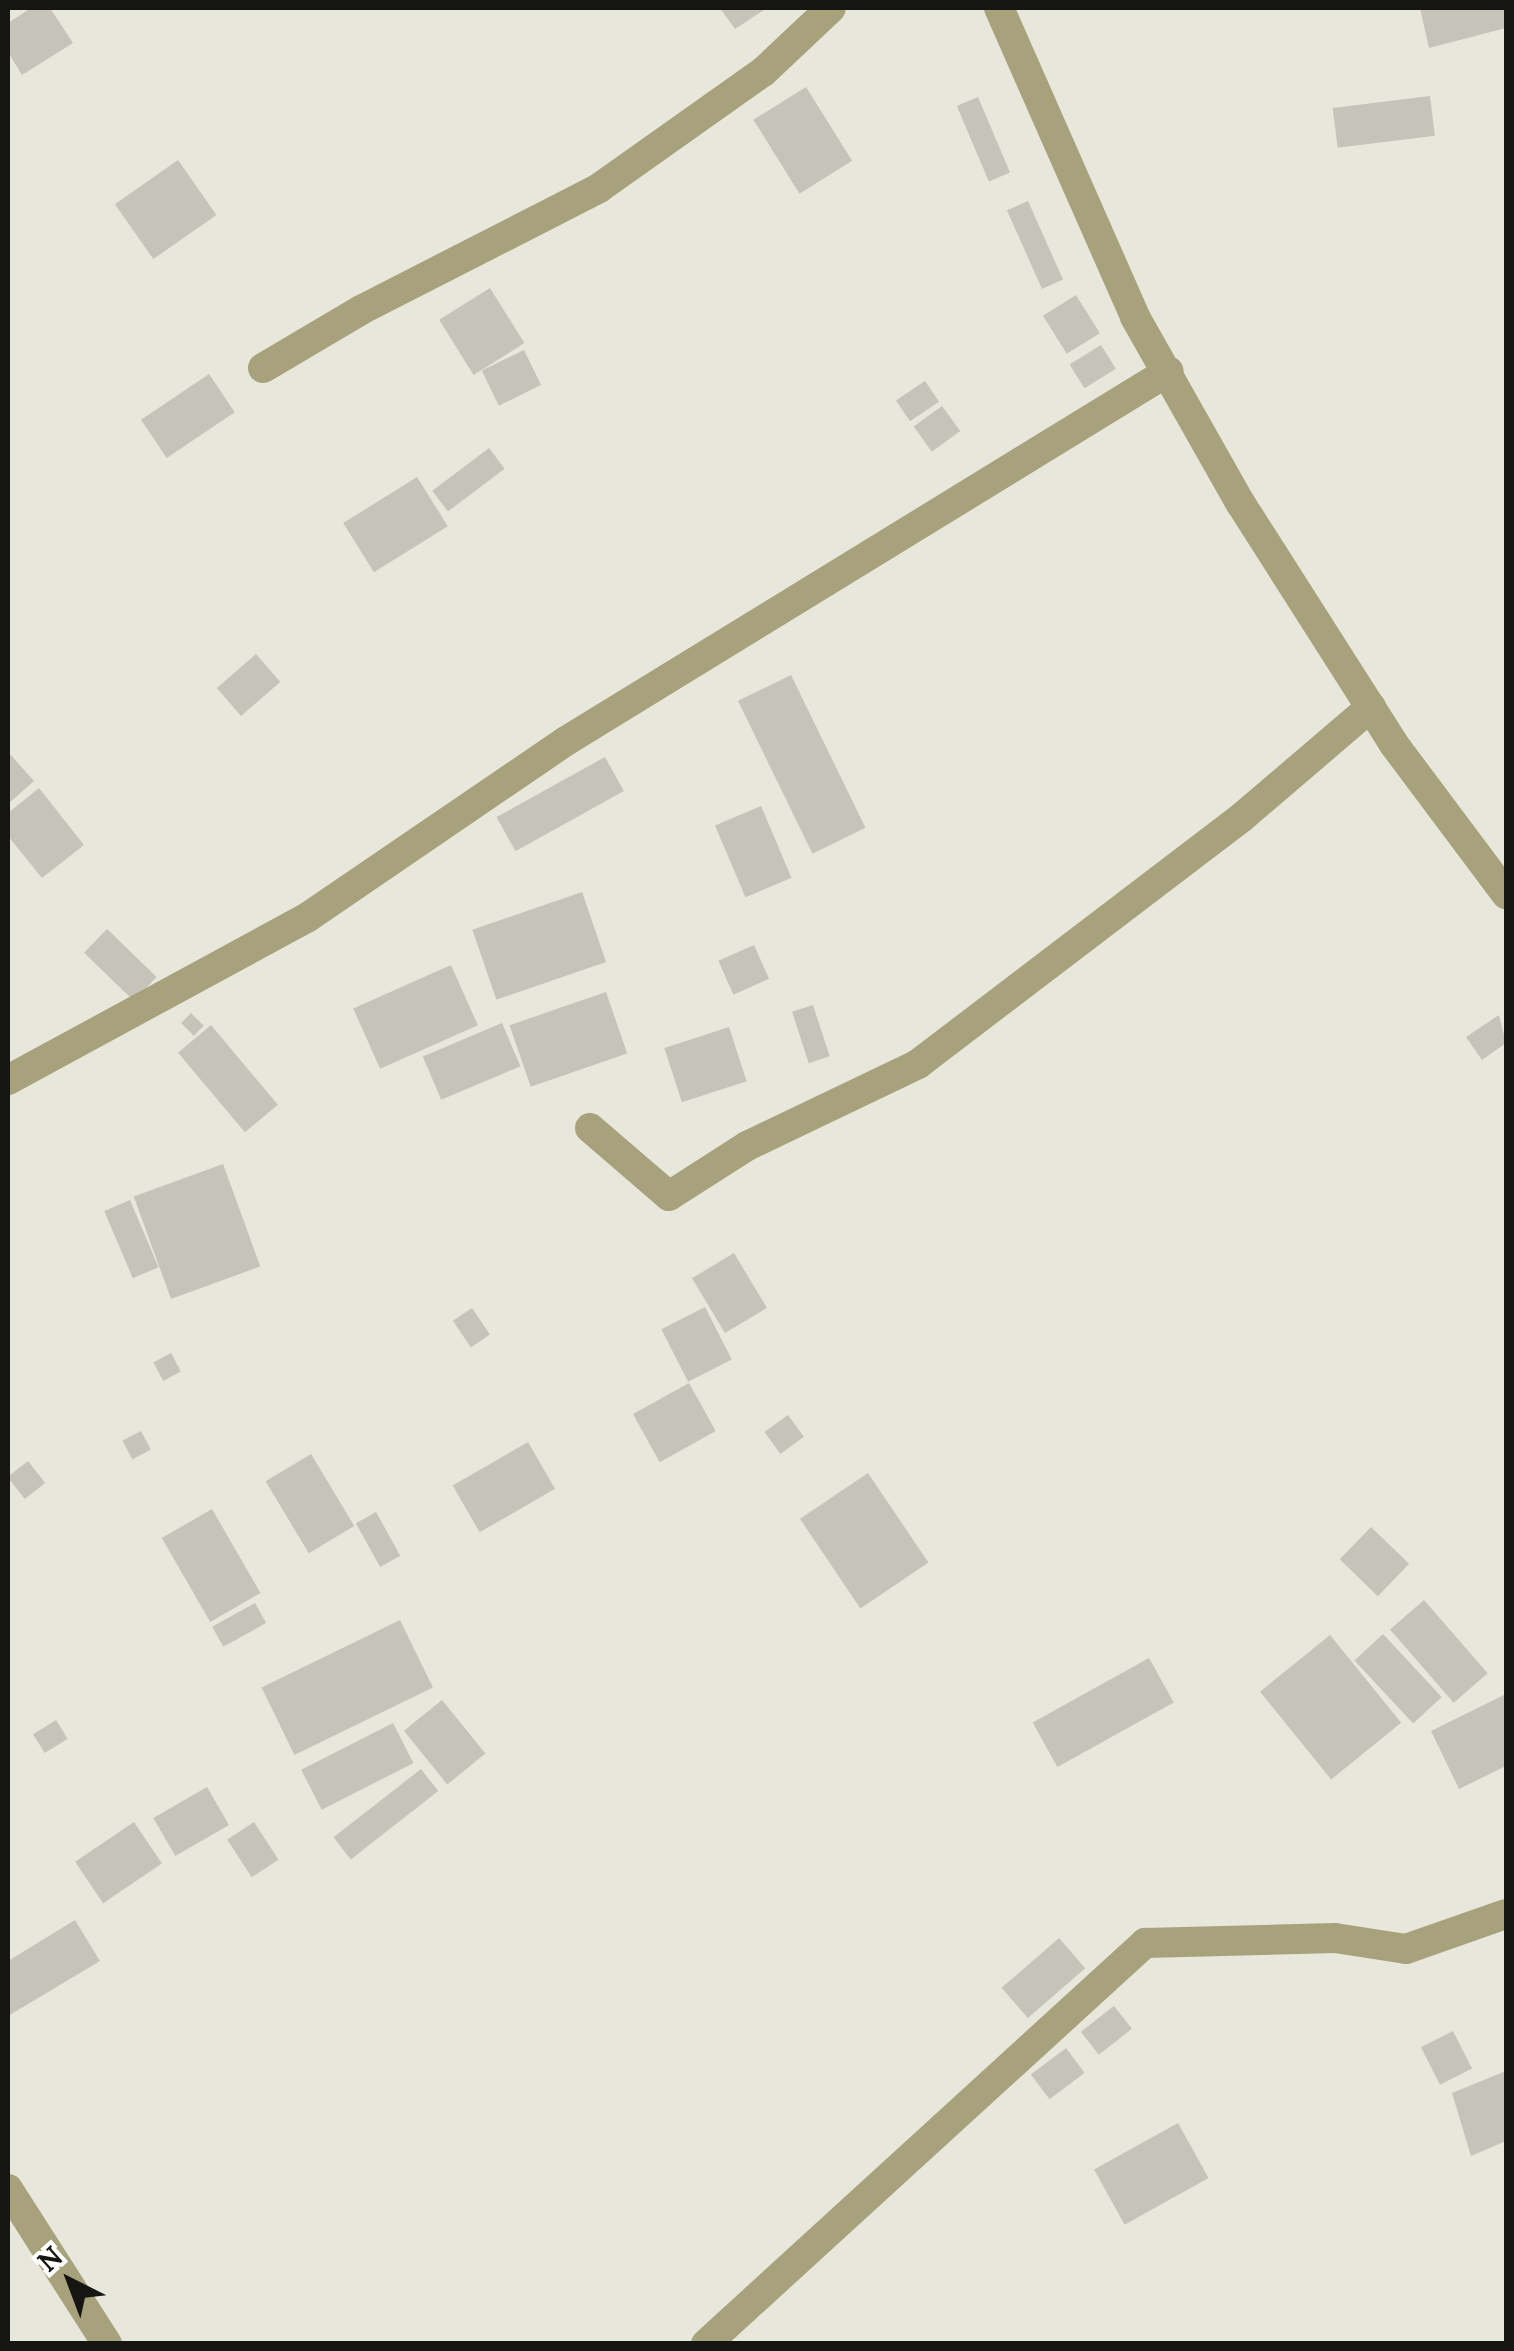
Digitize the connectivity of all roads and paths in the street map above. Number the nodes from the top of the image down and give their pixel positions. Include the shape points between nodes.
1 (831, 8) edge
2 (1000, 8) edge
3 (263, 368) dead end
4 (1169, 371) junction
5 (1371, 707) junction
6 (1506, 894) edge
7 (8, 1080) edge
8 (590, 1128) dead end
9 (1506, 1914) edge
10 (8, 2189) edge
11 (107, 2344) edge
12 (706, 2344) edge

1 - 3 street via 763,72 599,188
2 - 4 street via 1135,316
4 - 5 street via 1241,504
4 - 7 street via 566,741 308,917
5 - 6 street
5 - 8 street via 1242,818 918,1064 747,1146 669,1196
9 - 12 street via 1406,1949 1335,1938 1146,1943
10 - 11 street

